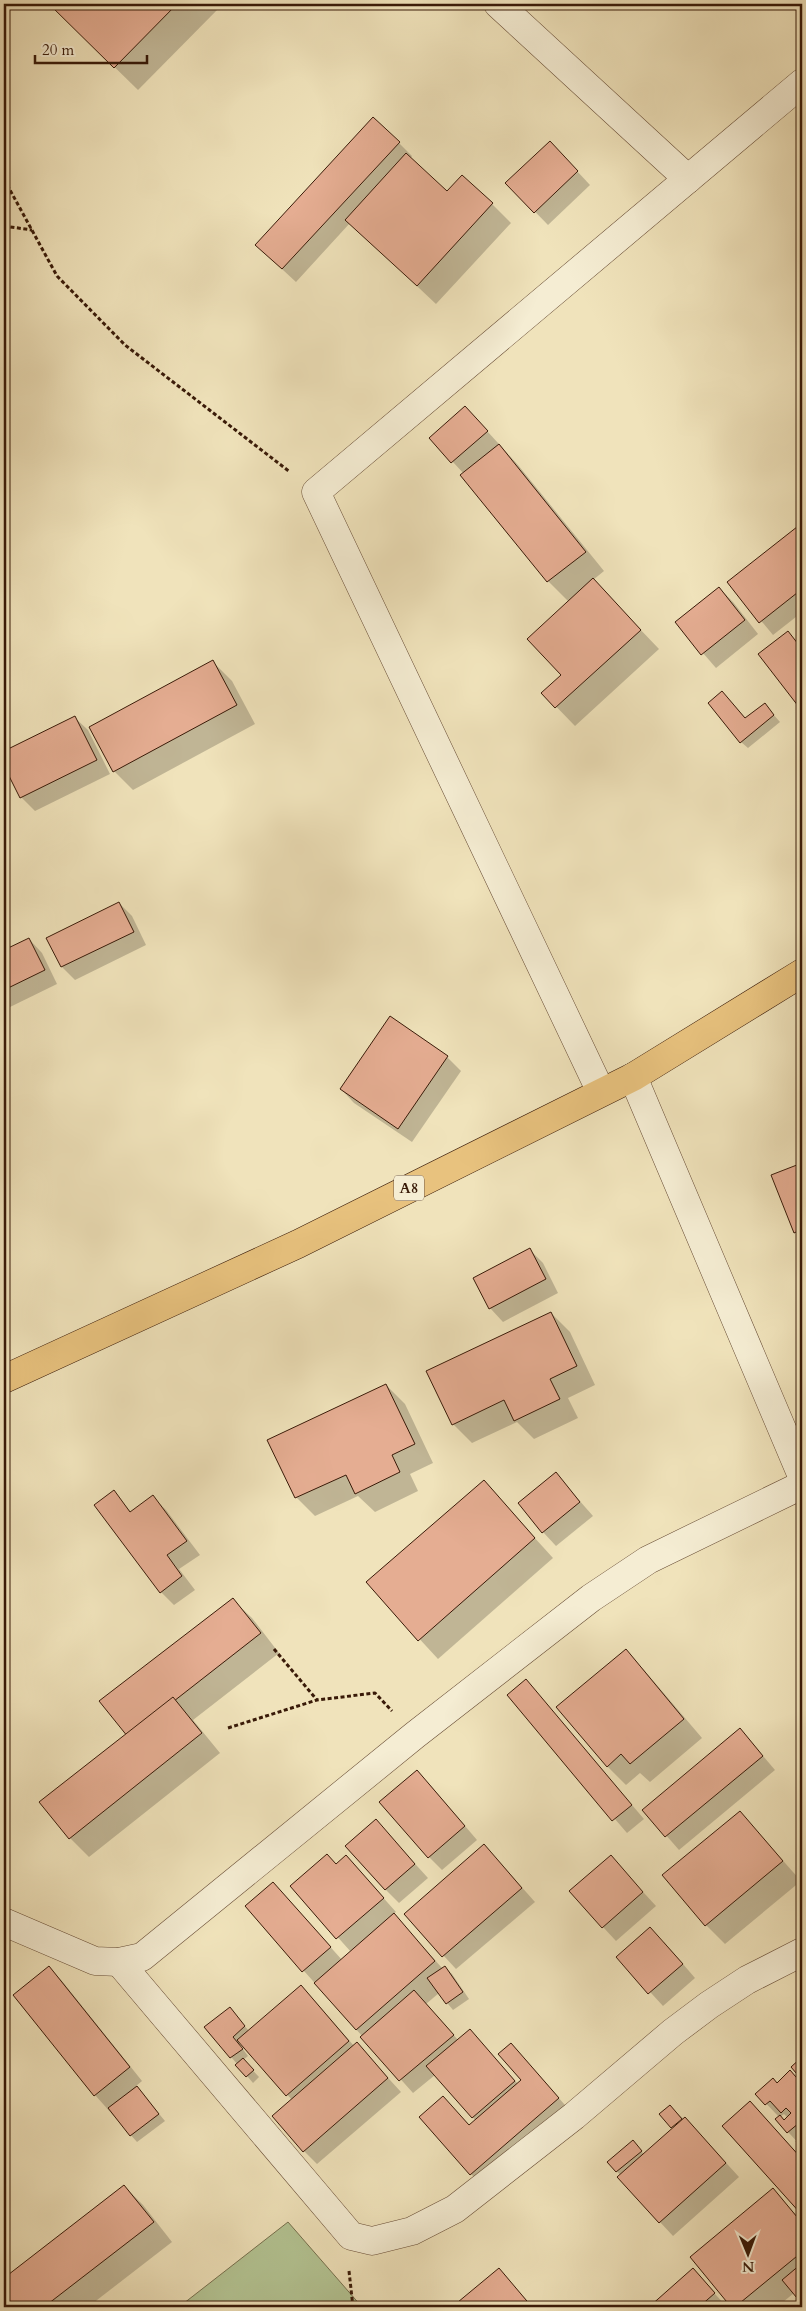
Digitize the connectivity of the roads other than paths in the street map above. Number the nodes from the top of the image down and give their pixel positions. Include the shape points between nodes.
1 (498, 4) edge
2 (802, 83) edge
3 (688, 179) junction
4 (802, 973) edge
5 (633, 1077) junction
6 (601, 1092) junction
7 (4, 1379) edge
8 (802, 1476) edge
9 (802, 1485) edge
10 (4, 1919) edge
11 (802, 1952) edge
12 (119, 1962) junction

1 - 3 street
2 - 3 street
3 - 6 street via 316,492
4 - 5 main road, A8
5 - 6 main road, A8
5 - 8 street
6 - 7 main road, A8 via 298,1244
9 - 12 street via 648,1560 591,1598 415,1735 142,1957
10 - 12 street via 95,1961
11 - 12 street via 709,2005 455,2209 412,2231 372,2241 351,2236

